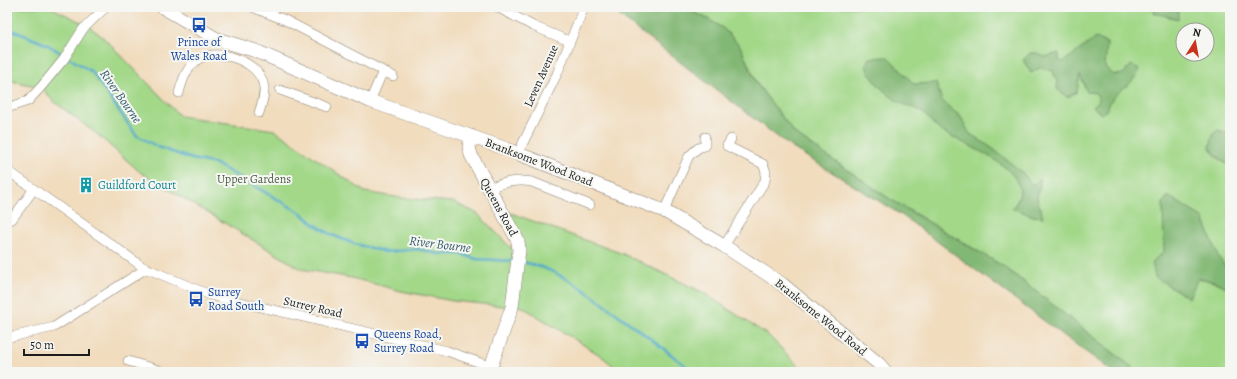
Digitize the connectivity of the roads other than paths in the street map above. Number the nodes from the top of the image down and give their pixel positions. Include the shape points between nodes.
1 (162, 7) edge
2 (252, 7) edge
3 (497, 7) edge
4 (584, 7) edge
5 (104, 8) edge
6 (569, 41) junction
7 (383, 71) junction
8 (393, 76) dead end
9 (280, 90) dead end
10 (179, 93) dead end
11 (370, 101) junction
12 (327, 107) dead end
13 (7, 108) edge
14 (259, 113) dead end
15 (471, 136) junction
16 (731, 139) dead end
17 (708, 144) dead end
18 (518, 154) junction
19 (7, 170) edge
20 (488, 188) junction
21 (34, 189) junction
22 (590, 205) dead end
23 (664, 211) junction
24 (7, 222) edge
25 (724, 246) junction
26 (147, 268) junction
27 (7, 338) edge
28 (470, 360) junction
29 (128, 361) dead end
30 (494, 370) edge
31 (165, 372) edge
32 (480, 372) edge
33 (886, 372) edge

1 - 11 street, Branksome Wood Road via 217,39 256,51
2 - 7 street via 285,20
3 - 6 street via 532,26
4 - 6 street, Leven Avenue
5 - 13 street via 83,29 64,59 28,101
6 - 18 street, Leven Avenue via 557,74
7 - 8 street
7 - 11 street
9 - 12 street
10 - 14 street via 187,72 196,61 212,56 232,57 252,66 261,77 264,93
11 - 15 street, Branksome Wood Road
15 - 18 street, Branksome Wood Road
15 - 20 street, Queens Road via 468,147
16 - 25 street via 727,146 762,164 766,172 765,182
17 - 23 street via 689,156
18 - 23 street, Branksome Wood Road
19 - 21 street, Surrey Road
20 - 22 street via 523,180 572,202
20 - 30 street, Queens Road via 518,241 519,262 512,307
21 - 24 street
21 - 26 street, Surrey Road
23 - 25 street, Branksome Wood Road
25 - 33 street, Branksome Wood Road via 782,284
26 - 27 street via 54,327
26 - 28 street, Surrey Road via 212,295 447,351
28 - 30 street, Surrey Road
28 - 32 street
29 - 31 street

